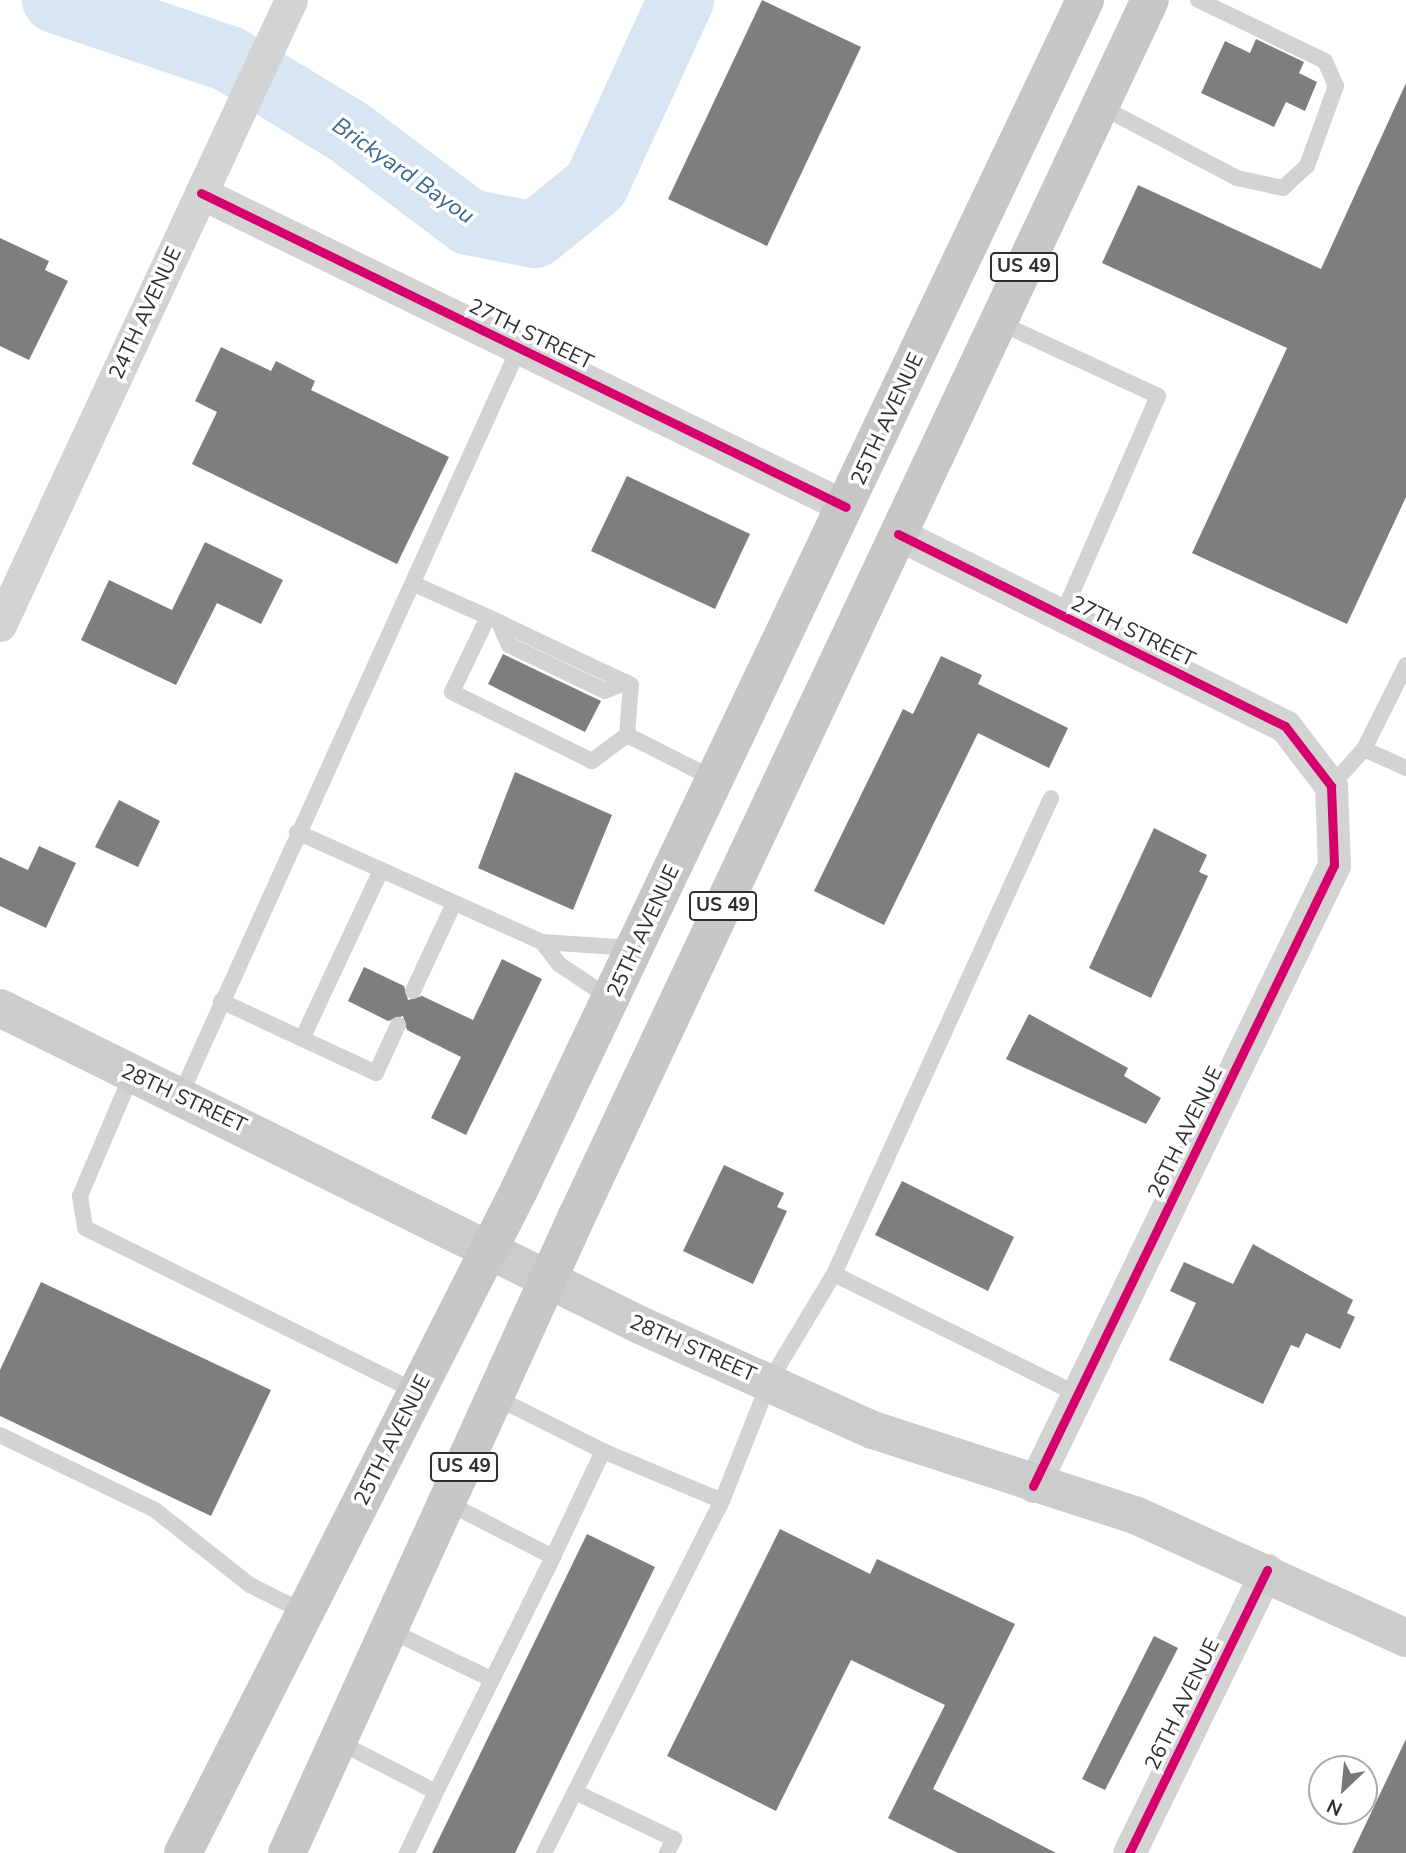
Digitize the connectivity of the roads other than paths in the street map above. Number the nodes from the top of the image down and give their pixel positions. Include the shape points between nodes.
1 (1085, 0) edge
2 (1150, 0) edge
3 (1198, 0) edge
4 (290, 2) edge
5 (1100, 106) junction
6 (201, 193) junction
7 (998, 322) junction
8 (519, 348) junction
9 (846, 507) junction
10 (898, 534) junction
11 (414, 583) junction
12 (1062, 616) junction
13 (494, 620) junction
14 (0, 625) edge
15 (1406, 664) edge
16 (627, 735) junction
17 (1364, 748) junction
18 (1406, 768) edge
19 (714, 779) junction
20 (1331, 786) junction
21 (1051, 798) dead end
22 (297, 832) junction
23 (381, 870) junction
24 (454, 903) junction
25 (542, 942) junction
26 (635, 948) junction
27 (413, 991) dead end
28 (611, 999) junction
29 (221, 1001) junction
30 (0, 1008) edge
31 (398, 1026) dead end
32 (302, 1038) junction
33 (132, 1074) junction
34 (180, 1096) junction
35 (491, 1248) junction
36 (834, 1274) junction
37 (551, 1279) junction
38 (769, 1382) junction
39 (417, 1392) junction
40 (1077, 1394) junction
41 (495, 1397) junction
42 (0, 1435) edge
43 (603, 1451) junction
44 (1033, 1486) junction
45 (722, 1501) junction
46 (448, 1503) junction
47 (553, 1557) junction
48 (1267, 1570) junction
49 (304, 1612) junction
50 (391, 1631) junction
51 (1406, 1638) edge
52 (491, 1679) junction
53 (340, 1742) junction
54 (436, 1792) junction
55 (575, 1792) junction
56 (183, 1853) edge
57 (287, 1853) edge
58 (407, 1853) edge
59 (544, 1853) edge
60 (667, 1853) edge
61 (1129, 1853) edge

1 - 9 main road, 25TH AVENUE / US 49
2 - 5 main road, US 49
3 - 5 lane via 1325,61 1336,86 1307,166 1283,188 1237,178
4 - 6 street, 24TH AVENUE
5 - 7 main road, US 49
6 - 8 street, 27TH STREET
6 - 14 street, 24TH AVENUE
7 - 10 main road, US 49
7 - 12 lane via 1158,396
8 - 9 street, 27TH STREET
8 - 11 lane
9 - 19 main road, 25TH AVENUE / US 49
10 - 12 street, 27TH STREET
10 - 37 main road, US 49
11 - 13 lane
11 - 22 lane
12 - 20 street, 27TH STREET via 1285,726
13 - 16 lane via 631,685
13 - 16 lane via 452,692 592,761
15 - 17 lane
16 - 19 lane
17 - 18 lane
17 - 20 lane
19 - 26 main road, 25TH AVENUE / US 49
20 - 40 street, 26TH AVENUE via 1334,865
21 - 36 lane
22 - 23 lane
22 - 29 lane
23 - 24 lane
23 - 32 lane
24 - 25 lane
24 - 27 lane
25 - 26 lane
25 - 28 lane via 559,964
26 - 28 main road, 25TH AVENUE / US 49
28 - 35 main road, 25TH AVENUE / US 49
29 - 32 lane
29 - 34 lane
30 - 33 main road, 28TH STREET
31 - 32 lane via 376,1073
33 - 34 main road, 28TH STREET
33 - 39 lane via 80,1196 85,1228
34 - 35 main road, 28TH STREET
35 - 37 main road, 28TH STREET
35 - 39 main road, 25TH AVENUE / US 49
36 - 38 lane
36 - 40 lane
37 - 38 main road, 28TH STREET
37 - 41 main road, US 49
38 - 44 main road, 28TH STREET via 873,1430
38 - 45 lane
39 - 49 main road, 25TH AVENUE / US 49
40 - 44 street, 26TH AVENUE
41 - 43 lane
41 - 46 main road, US 49
42 - 49 lane via 155,1510 250,1585
43 - 45 lane
43 - 47 lane
44 - 48 main road, 28TH STREET via 1135,1515
45 - 55 lane
46 - 47 lane
46 - 50 main road, US 49
47 - 52 lane
48 - 51 main road, 28TH STREET
48 - 61 street, 26TH AVENUE
49 - 56 main road, 25TH AVENUE / US 49
50 - 52 lane
50 - 53 main road, US 49
52 - 54 lane
53 - 54 lane
53 - 57 main road, US 49
54 - 58 lane
55 - 59 lane
55 - 60 lane via 674,1839

